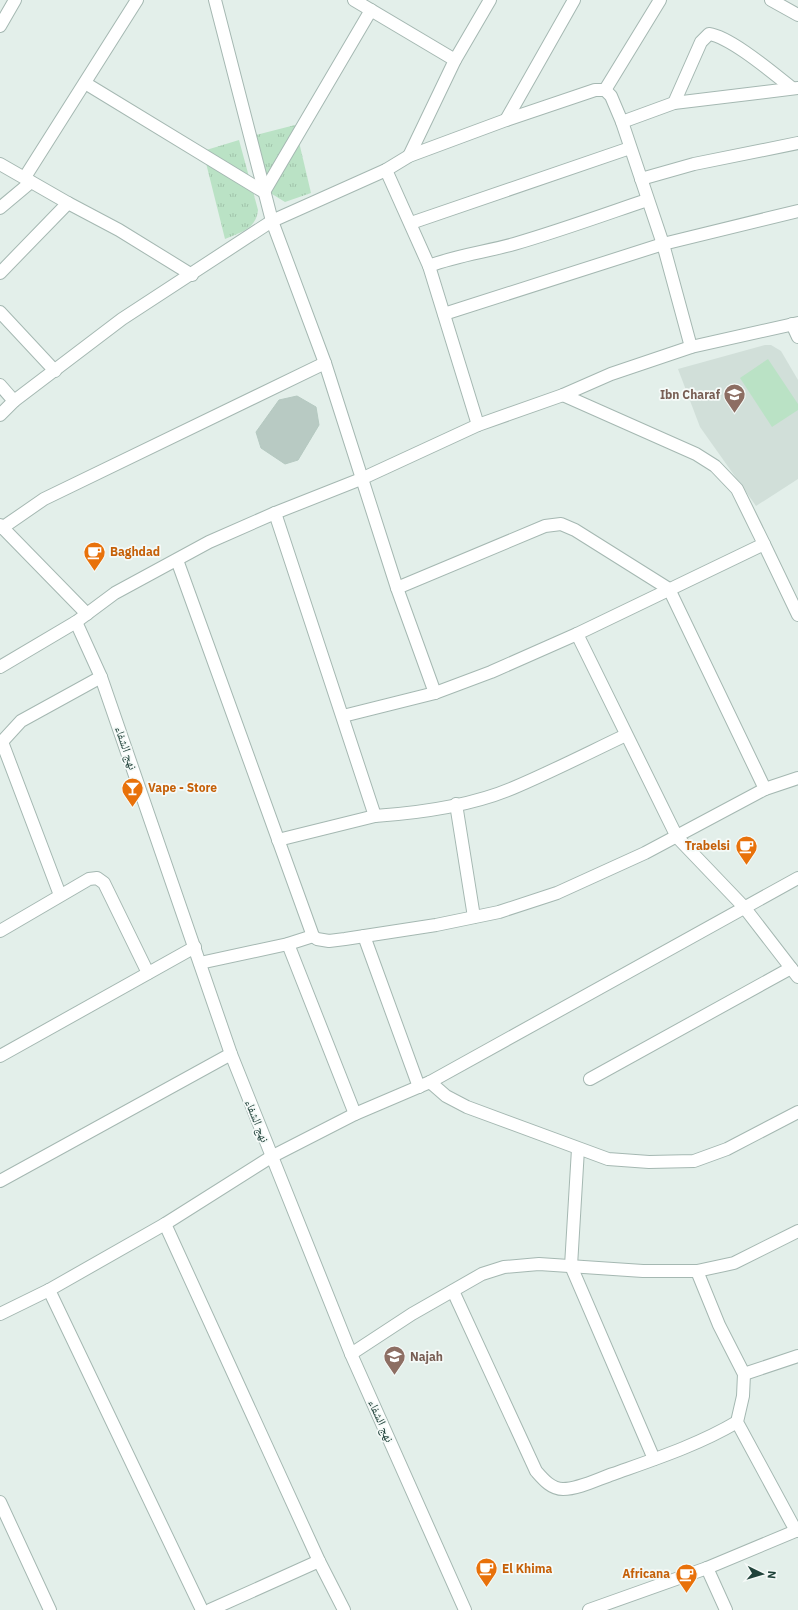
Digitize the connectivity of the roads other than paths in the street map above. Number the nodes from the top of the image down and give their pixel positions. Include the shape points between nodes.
1 (15, 0) edge
2 (137, 0) edge
3 (215, 0) edge
4 (354, 0) edge
5 (490, 0) edge
6 (574, 0) edge
7 (660, 0) edge
8 (771, 0) edge
9 (371, 10) junction
10 (798, 14) edge
11 (0, 26) edge
12 (455, 60) junction
13 (85, 83) junction
14 (795, 88) edge
15 (605, 90) junction
16 (674, 103) junction
17 (506, 120) junction
18 (622, 122) junction
19 (798, 143) edge
20 (630, 148) junction
21 (409, 156) junction
22 (0, 164) edge
23 (386, 170) junction
24 (28, 179) junction
25 (641, 179) junction
26 (264, 192) junction
27 (647, 200) junction
28 (68, 203) junction
29 (0, 208) edge
30 (798, 211) edge
31 (272, 221) junction
32 (411, 223) junction
33 (663, 244) junction
34 (429, 266) junction
35 (0, 273) edge
36 (192, 275) junction
37 (0, 312) edge
38 (444, 314) junction
39 (795, 323) edge
40 (798, 337) edge
41 (691, 347) junction
42 (324, 363) junction
43 (55, 371) junction
44 (0, 385) edge
45 (562, 395) junction
46 (14, 401) junction
47 (0, 415) edge
48 (478, 425) junction
49 (361, 479) junction
50 (275, 513) junction
51 (1, 527) edge
52 (764, 544) junction
53 (177, 560) junction
54 (397, 588) junction
55 (669, 589) junction
56 (87, 614) junction
57 (798, 615) edge
58 (76, 622) junction
59 (577, 634) junction
60 (0, 667) edge
61 (101, 677) junction
62 (435, 693) junction
63 (343, 716) junction
64 (626, 735) junction
65 (1, 743) edge
66 (798, 778) edge
67 (766, 789) junction
68 (456, 804) junction
69 (375, 816) junction
70 (677, 837) junction
71 (278, 840) junction
72 (798, 878) edge
73 (60, 895) junction
74 (744, 907) junction
75 (474, 917) junction
76 (0, 931) edge
77 (313, 936) junction
78 (364, 936) junction
79 (288, 944) junction
80 (195, 947) junction
81 (200, 963) junction
82 (148, 973) junction
83 (794, 973) edge
84 (231, 1054) junction
85 (0, 1056) edge
86 (590, 1079) dead end
87 (425, 1084) junction
88 (798, 1112) edge
89 (355, 1114) junction
90 (578, 1149) junction
91 (271, 1157) junction
92 (0, 1181) edge
93 (165, 1224) junction
94 (798, 1231) edge
95 (571, 1266) junction
96 (697, 1271) junction
97 (49, 1290) junction
98 (453, 1291) junction
99 (0, 1314) edge
100 (351, 1354) junction
101 (798, 1356) edge
102 (744, 1374) junction
103 (737, 1422) junction
104 (654, 1459) junction
105 (0, 1502) edge
106 (797, 1530) edge
107 (319, 1561) junction
108 (707, 1568) junction
109 (229, 1606) edge
110 (50, 1610) edge
111 (202, 1610) edge
112 (210, 1610) edge
113 (344, 1610) edge
114 (465, 1610) edge
115 (589, 1610) edge
116 (726, 1610) edge

1 - 11 street
2 - 13 street
3 - 26 street
4 - 9 street
5 - 12 street
6 - 17 street
7 - 15 street
8 - 10 street
9 - 12 street
9 - 26 street
12 - 21 street
13 - 24 street
13 - 26 street
14 - 16 street
14 - 16 street via 760,62 718,36 709,34 701,42
15 - 17 street via 595,90
15 - 18 street via 611,96
16 - 18 street
17 - 21 street
18 - 20 street
19 - 25 street via 694,164
20 - 25 street
20 - 32 street
21 - 23 street
22 - 24 street
23 - 31 street
23 - 32 street
24 - 28 street
24 - 29 street
25 - 27 street
26 - 31 street
27 - 33 street
27 - 34 street via 514,244 478,254 449,258
28 - 35 street
28 - 36 street via 119,230
30 - 33 street
31 - 36 street
31 - 42 street
32 - 34 street
33 - 38 street
33 - 41 street
34 - 38 street
36 - 43 street via 122,320
37 - 43 street
38 - 48 street
39 - 40 street
39 - 41 street
41 - 45 street via 611,374
42 - 49 street
42 - 51 street via 44,499
43 - 46 street
44 - 46 street
45 - 48 street
45 - 52 street via 696,454 715,466 737,489
46 - 47 street
48 - 49 street
49 - 50 street
49 - 54 street
50 - 53 street via 209,542
50 - 63 street
51 - 56 street
52 - 55 street
52 - 57 street
53 - 56 street via 115,594
53 - 71 street
54 - 55 street via 545,526 561,524 575,530
54 - 62 street
55 - 59 street
55 - 67 street
56 - 58 street
58 - 60 street
58 - 61 street, نهج الشفاء
59 - 62 street via 491,672
59 - 64 street
61 - 65 street via 21,721
61 - 80 street, نهج الشفاء
62 - 63 street
63 - 69 street
64 - 68 street via 512,789
64 - 70 street
65 - 73 street
66 - 67 street
67 - 70 street
68 - 69 street via 409,814
68 - 75 street
69 - 71 street
70 - 74 street
70 - 75 street via 557,893 499,912
71 - 77 street
72 - 74 street
73 - 76 street
73 - 82 street via 89,879 97,878 104,883
74 - 83 street
74 - 87 street
75 - 78 street
77 - 78 street via 317,940 329,941
77 - 79 street
78 - 87 street
79 - 81 street
79 - 89 street
80 - 81 street, نهج الشفاء
80 - 82 street
81 - 84 street, نهج الشفاء
82 - 85 street
83 - 86 street
84 - 91 street, نهج الشفاء
84 - 92 street
87 - 89 street
87 - 90 street via 467,1107
88 - 90 street via 727,1149 694,1161 649,1162 608,1159
89 - 91 street
90 - 95 street
91 - 93 street
91 - 100 street, نهج الشفاء
93 - 97 street
93 - 107 street
94 - 96 street via 734,1262
95 - 96 street via 643,1271
95 - 98 street via 539,1264 504,1267 482,1274
95 - 104 street
96 - 102 street via 719,1325
97 - 99 street
97 - 111 street
98 - 100 street
98 - 104 street via 536,1471 546,1483 562,1489 582,1485
100 - 114 street, نهج الشفاء
101 - 102 street
102 - 103 street via 743,1396
103 - 104 street via 717,1434
103 - 106 street
105 - 110 street
106 - 108 street
107 - 109 street
107 - 113 street
108 - 115 street
108 - 116 street
109 - 112 street

